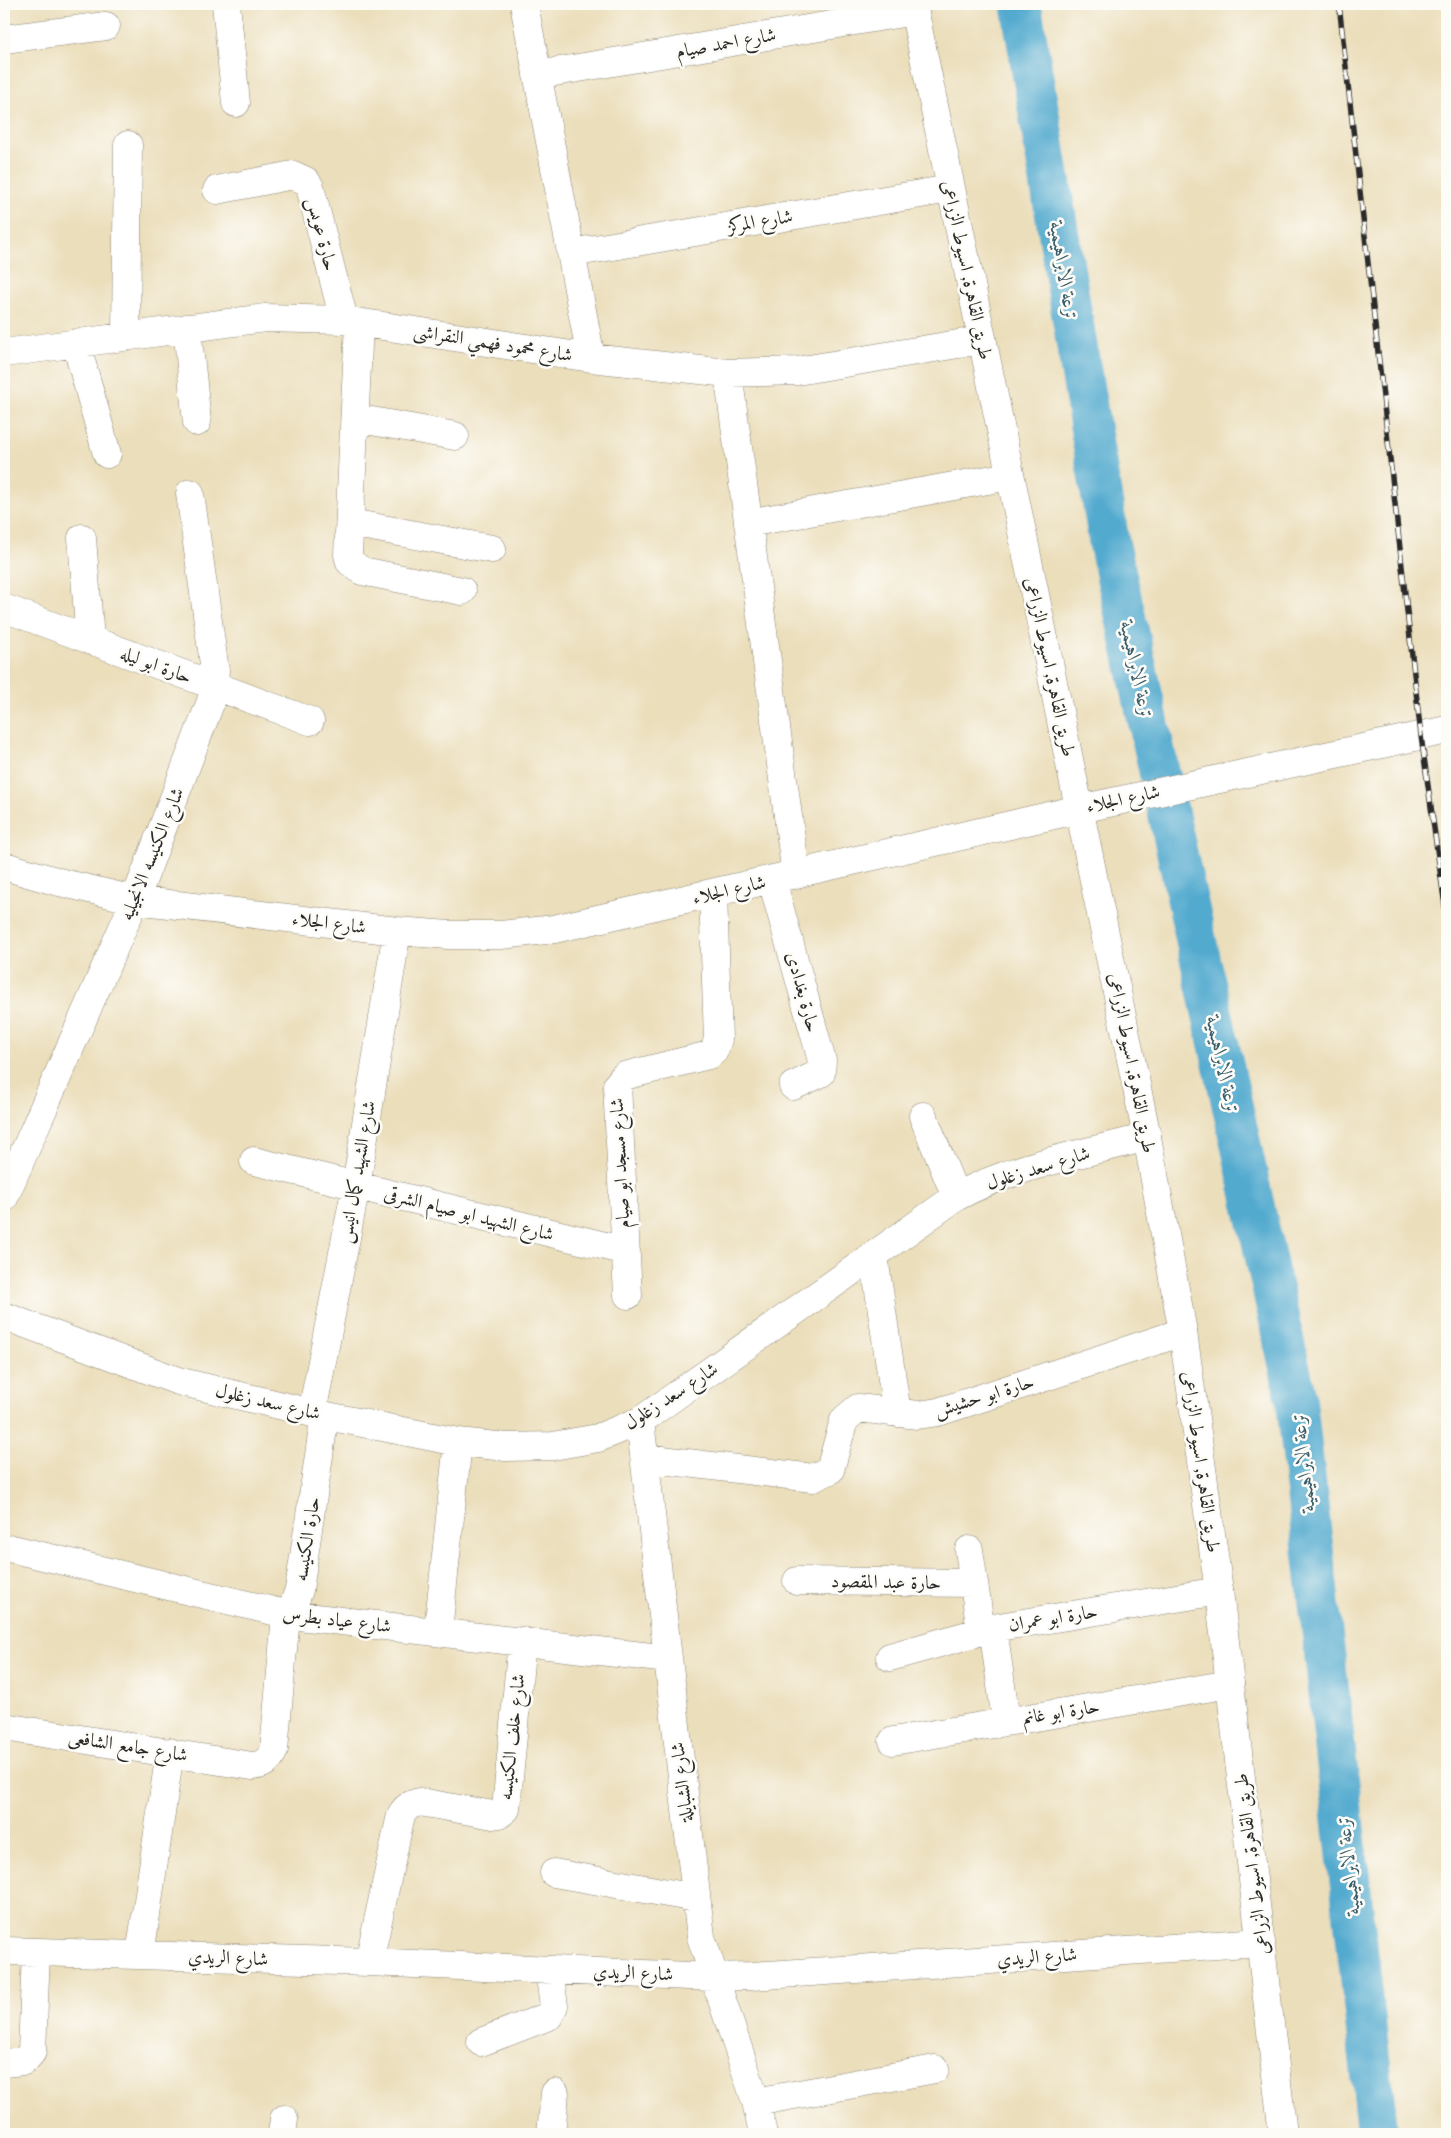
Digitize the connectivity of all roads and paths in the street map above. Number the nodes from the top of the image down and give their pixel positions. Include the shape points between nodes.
1 (226, 4) edge
2 (524, 4) edge
3 (914, 8) edge
4 (106, 26) dead end
5 (4, 39) edge
6 (538, 75) junction
7 (236, 103) dead end
8 (128, 145) dead end
9 (950, 189) junction
10 (217, 190) dead end
11 (570, 253) junction
12 (352, 321) junction
13 (187, 328) junction
14 (126, 336) junction
15 (982, 340) junction
16 (76, 343) junction
17 (4, 353) edge
18 (590, 358) junction
19 (728, 373) junction
20 (355, 418) junction
21 (197, 422) dead end
22 (455, 436) dead end
23 (107, 454) dead end
24 (1010, 476) junction
25 (190, 493) dead end
26 (350, 522) junction
27 (748, 523) junction
28 (82, 538) dead end
29 (492, 549) dead end
30 (462, 591) dead end
31 (4, 608) edge
32 (90, 640) junction
33 (214, 686) junction
34 (310, 721) dead end
35 (1447, 730) edge
36 (1080, 809) junction
37 (4, 866) edge
38 (784, 877) junction
39 (713, 894) junction
40 (135, 900) junction
41 (397, 931) junction
42 (793, 1086) dead end
43 (923, 1116) dead end
44 (1147, 1136) junction
45 (254, 1161) dead end
46 (356, 1186) junction
47 (956, 1197) junction
48 (4, 1198) edge
49 (626, 1251) junction
50 (874, 1256) junction
51 (628, 1294) dead end
52 (4, 1316) edge
53 (1182, 1332) junction
54 (897, 1413) junction
55 (319, 1414) junction
56 (640, 1421) junction
57 (458, 1442) junction
58 (645, 1458) junction
59 (13, 1550) dead end
60 (969, 1550) dead end
61 (797, 1581) dead end
62 (974, 1583) junction
63 (1218, 1591) junction
64 (290, 1615) junction
65 (987, 1630) junction
66 (438, 1632) junction
67 (522, 1641) junction
68 (890, 1657) dead end
69 (668, 1659) junction
70 (1230, 1684) junction
71 (1006, 1721) junction
72 (4, 1727) edge
73 (893, 1741) dead end
74 (170, 1752) junction
75 (252, 1766) joint
76 (554, 1873) dead end
77 (696, 1898) junction
78 (1261, 1942) junction
79 (4, 1951) edge
80 (36, 1952) junction
81 (140, 1955) junction
82 (369, 1962) junction
83 (549, 1970) junction
84 (712, 1977) junction
85 (481, 2042) dead end
86 (4, 2063) edge
87 (935, 2069) dead end
88 (555, 2093) dead end
89 (756, 2102) junction
90 (551, 2134) edge
91 (763, 2134) edge
92 (1283, 2134) edge

1 - 7 main road
2 - 6 main road
3 - 6 main road, شارع احمد صيام
3 - 9 main road, طريق القاهرة, اسيوط الزراعى
4 - 5 main road
6 - 11 main road
8 - 14 main road
9 - 11 main road, شارع المركز
9 - 15 main road, طريق القاهرة, اسيوط الزراعى
10 - 12 main road, حارة عويس via 293,175 306,181
11 - 18 main road
12 - 13 main road, شارع محمود فهمي النقراشى via 264,318
12 - 18 main road, شارع محمود فهمي النقراشى
12 - 20 main road, حارة عويس
13 - 14 main road, شارع محمود فهمي النقراشى
13 - 21 main road
14 - 16 main road, شارع محمود فهمي النقراشى
15 - 19 main road, شارع محمود فهمي النقراشى via 797,371
15 - 24 main road, طريق القاهرة, اسيوط الزراعى
16 - 17 main road, شارع محمود فهمي النقراشى
16 - 23 main road
18 - 19 main road, شارع محمود فهمي النقراشى
19 - 27 main road
20 - 22 main road
20 - 26 main road, حارة عويس
24 - 27 main road
24 - 36 main road, طريق القاهرة, اسيوط الزراعى
25 - 33 main road, شارع الكنيسه الانجيليه via 213,655
26 - 29 main road
26 - 30 main road, حارة عويس via 348,555 355,568
27 - 38 main road
28 - 32 main road
31 - 32 main road, حارة ابو ليله
32 - 33 main road, حارة ابو ليله
33 - 34 main road, حارة ابو ليله
33 - 40 main road, شارع الكنيسه الانجيليه via 207,716
35 - 36 main road, شارع الجلاء
36 - 38 main road, شارع الجلاء
36 - 44 main road, طريق القاهرة, اسيوط الزراعى
37 - 40 main road, شارع الجلاء
38 - 39 main road, شارع الجلاء
38 - 42 main road, حارة بغدادى via 822,1062 822,1073
39 - 41 main road, شارع الجلاء via 554,929 493,935
39 - 49 main road, شارع مسجد ابو صيام via 718,1038 714,1051 709,1055 624,1076 617,1085
40 - 41 main road, شارع الجلاء
40 - 48 main road, شارع الكنيسه الانجيليه
41 - 46 main road, شارع الشهيد كمال انيس
43 - 47 main road
44 - 47 main road, شارع سعد زغلول via 1011,1173
44 - 53 main road, طريق القاهرة, اسيوط الزراعى
45 - 46 main road, شارع الشهيد ابو صيام الشرقى
46 - 49 main road, شارع الشهيد ابو صيام الشرقى
46 - 55 main road, شارع الشهيد كمال انيس
47 - 50 main road, شارع سعد زغلول
49 - 51 main road, شارع مسجد ابو صيام
50 - 54 main road
50 - 56 main road, شارع سعد زغلول
52 - 55 main road, شارع سعد زغلول via 178,1381
53 - 54 main road, حارة ابو حشيش via 938,1412 918,1415
53 - 63 main road, طريق القاهرة, اسيوط الزراعى
54 - 58 main road, حارة ابو حشيش via 867,1408 849,1413 844,1420 830,1470 813,1478
55 - 57 main road, شارع سعد زغلول
55 - 64 main road, حارة الكنيسه via 299,1590
56 - 57 main road, شارع سعد زغلول via 598,1438 552,1446 506,1447
56 - 58 main road, شارع الشبايلة
57 - 66 main road
58 - 69 main road, شارع الشبايلة
59 - 64 main road, شارع عياد بطرس
60 - 62 main road
61 - 62 main road, حارة عبد المقصود
62 - 65 main road
63 - 65 main road, حارة ابو عمران
63 - 70 main road, طريق القاهرة, اسيوط الزراعى
64 - 66 main road, شارع عياد بطرس
64 - 75 main road, حارة الكنيسه via 283,1641 274,1750 262,1765
65 - 68 main road, حارة ابو عمران
65 - 71 main road
66 - 67 main road, شارع عياد بطرس
67 - 69 main road, شارع عياد بطرس
67 - 82 main road, شارع خلف الكنيسه via 506,1809 493,1815 420,1802 405,1808
69 - 77 main road, شارع الشبايلة
70 - 71 main road, حارة ابو غانم
70 - 78 main road, طريق القاهرة, اسيوط الزراعى
71 - 73 main road, حارة ابو غانم
72 - 74 main road, شارع جامع الشافعى
74 - 75 main road, شارع جامع الشافعى
74 - 81 main road
76 - 77 main road
77 - 84 main road, شارع الشبايلة via 700,1937
78 - 84 main road, شارع الريدي
78 - 92 main road, طريق القاهرة, اسيوط الزراعى
79 - 80 main road, شارع الريدي
80 - 81 main road, شارع الريدي
80 - 86 main road via 32,2052 24,2061
81 - 82 main road, شارع الريدي
82 - 83 main road, شارع الريدي
83 - 84 main road, شارع الريدي
83 - 85 main road via 554,2006 549,2016
84 - 89 main road, شارع الشبايلة
87 - 89 main road
88 - 90 main road
89 - 91 main road, شارع الشبايلة

